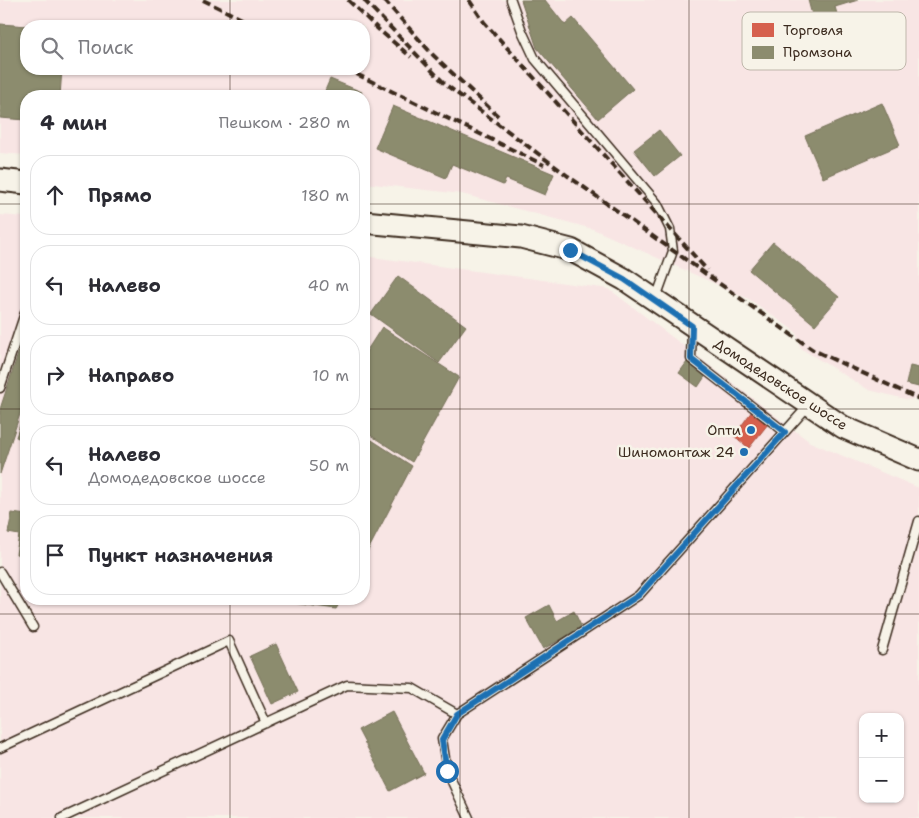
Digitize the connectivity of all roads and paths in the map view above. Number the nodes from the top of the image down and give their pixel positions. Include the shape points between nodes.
1 (511, 0) edge
2 (0, 180) edge
3 (20, 182) edge
4 (370, 223) edge
5 (655, 300) junction
6 (692, 326) junction
7 (20, 328) edge
8 (0, 388) edge
9 (809, 404) junction
10 (785, 432) junction
11 (919, 460) edge
12 (919, 521) edge
13 (0, 572) edge
14 (33, 627) dead end
15 (882, 650) dead end
16 (457, 714) junction
17 (266, 723) junction
18 (0, 748) edge
19 (62, 818) edge
20 (469, 818) edge

1 - 5 lane via 535,59 657,203 670,229 674,251
2 - 3 main road
4 - 5 main road, Домодедовское шоссе via 520,237 570,250
5 - 6 main road, Домодедовское шоссе
6 - 9 main road, Домодедовское шоссе
6 - 10 lane via 691,359
7 - 8 lane
9 - 10 lane
9 - 11 main road, Домодедовское шоссе via 843,427
10 - 16 lane via 639,595
12 - 15 lane
13 - 14 lane
16 - 17 lane via 412,688 347,686
16 - 20 lane via 442,740 447,771
17 - 18 lane via 229,642
17 - 19 lane

